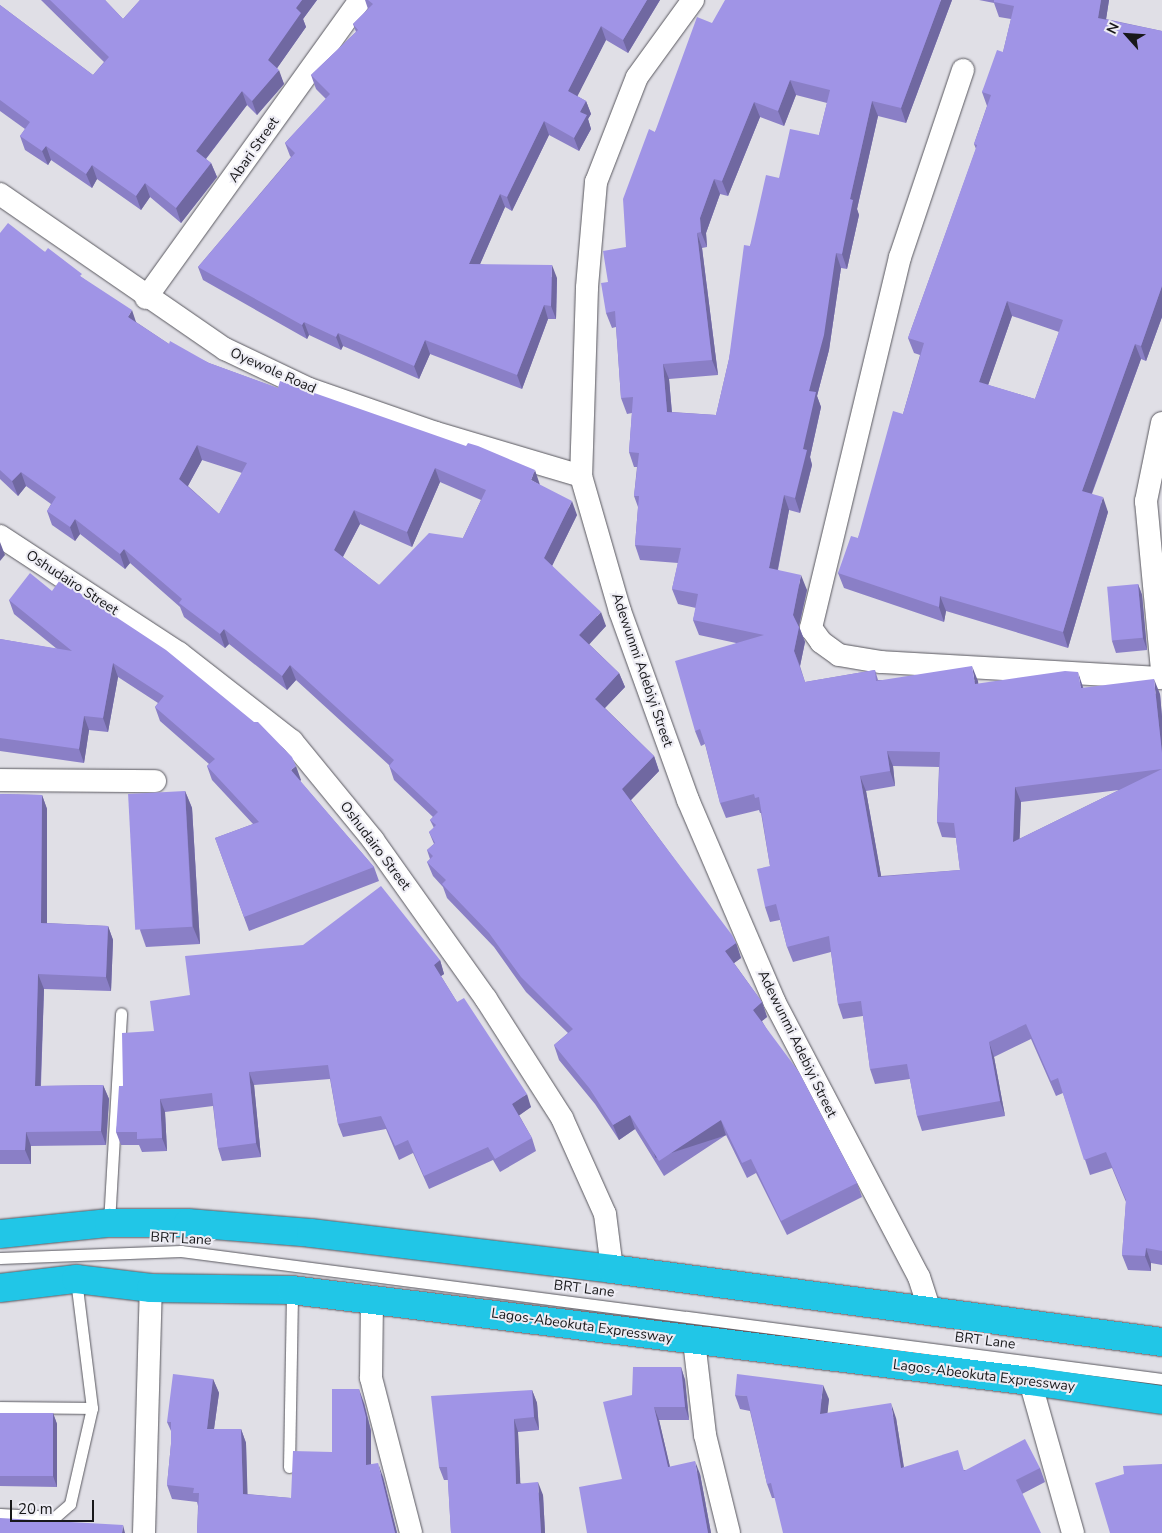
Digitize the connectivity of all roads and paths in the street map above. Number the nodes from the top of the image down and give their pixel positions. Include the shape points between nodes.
1 (360, 0) edge
2 (693, 0) edge
3 (963, 70) dead end
4 (0, 194) edge
5 (146, 298) junction
6 (1162, 423) edge
7 (582, 476) junction
8 (0, 536) edge
9 (1162, 670) edge
10 (1162, 678) edge
11 (0, 780) edge
12 (154, 781) dead end
13 (120, 1013) dead end
14 (109, 1223) junction
15 (0, 1234) edge
16 (0, 1258) edge
17 (612, 1269) junction
18 (76, 1279) junction
19 (0, 1288) edge
20 (151, 1288) junction
21 (292, 1290) junction
22 (372, 1298) junction
23 (931, 1313) junction
24 (694, 1341) junction
25 (1162, 1342) edge
26 (1162, 1379) edge
27 (1030, 1381) junction
28 (1162, 1400) edge
29 (0, 1407) edge
30 (92, 1408) junction
31 (289, 1467) dead end
32 (0, 1514) edge
33 (144, 1533) edge
34 (411, 1533) edge
35 (729, 1533) edge
36 (1073, 1533) edge

1 - 5 street, Abari Street
2 - 7 street, Adewunmi Adebiyi Street via 637,77 596,182 587,288
3 - 10 street via 900,257 811,628 821,642 839,655 881,662
4 - 5 street, Oyewole Road
5 - 7 street, Oyewole Road via 224,349 308,388 436,433
6 - 9 street via 1146,501
7 - 23 street, Adewunmi Adebiyi Street via 620,611 688,800 774,1001 919,1278
8 - 17 street, Oshudairo Street via 179,653 292,741 373,840 486,999 562,1118 606,1214
11 - 12 street
13 - 14 lane
14 - 15 highway
14 - 17 highway via 188,1223 312,1233
16 - 26 lane, BRT Lane via 181,1251
17 - 23 highway
18 - 19 highway, Lagos-Abeokuta Expressway
18 - 20 highway, Lagos-Abeokuta Expressway
18 - 30 lane
20 - 21 highway, Lagos-Abeokuta Expressway
20 - 33 street
21 - 22 highway, Lagos-Abeokuta Expressway
21 - 31 lane
22 - 24 highway, Lagos-Abeokuta Expressway
22 - 34 street via 371,1378
23 - 25 highway
24 - 27 highway, Lagos-Abeokuta Expressway
24 - 35 street via 705,1435
27 - 28 highway, Lagos-Abeokuta Expressway
27 - 36 street
29 - 30 lane
30 - 32 lane via 70,1504 56,1517

